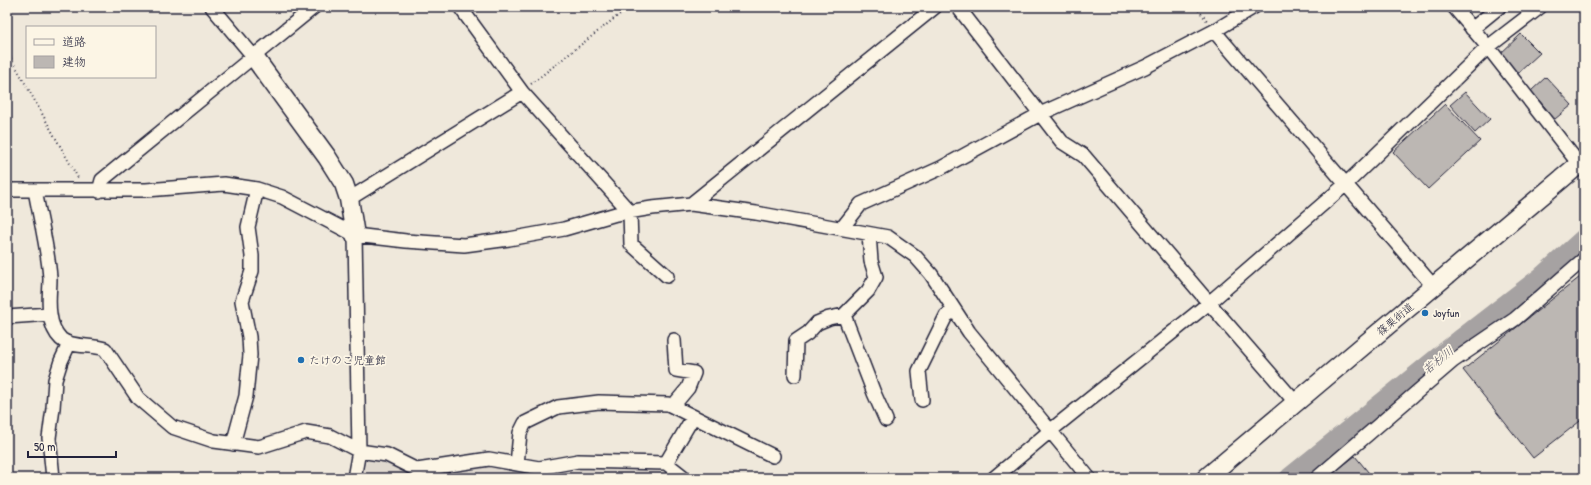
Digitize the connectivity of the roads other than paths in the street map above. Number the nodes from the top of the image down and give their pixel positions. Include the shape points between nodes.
1 (212, 7) edge
2 (314, 7) edge
3 (460, 7) edge
4 (935, 7) edge
5 (958, 7) edge
6 (1254, 7) edge
7 (1454, 7) edge
8 (1499, 7) edge
9 (1540, 7) edge
10 (1472, 29) junction
11 (1214, 30) junction
12 (1488, 47) junction
13 (254, 57) junction
14 (522, 92) junction
15 (1040, 114) junction
16 (1582, 165) edge
17 (1346, 184) junction
18 (257, 189) junction
19 (7, 190) edge
20 (35, 190) junction
21 (99, 191) junction
22 (350, 199) junction
23 (691, 204) junction
24 (630, 212) junction
25 (842, 228) junction
26 (869, 234) junction
27 (355, 235) junction
28 (1584, 259) edge
29 (667, 276) dead end
30 (1434, 287) junction
31 (1209, 303) junction
32 (954, 310) junction
33 (50, 314) junction
34 (844, 315) junction
35 (7, 317) edge
36 (674, 340) dead end
37 (69, 344) junction
38 (795, 375) dead end
39 (922, 400) dead end
40 (1296, 403) junction
41 (673, 406) junction
42 (693, 417) junction
43 (886, 420) dead end
44 (1050, 431) junction
45 (233, 444) junction
46 (359, 451) junction
47 (773, 456) dead end
48 (666, 463) junction
49 (517, 464) junction
50 (53, 478) edge
51 (354, 478) edge
52 (685, 478) edge
53 (994, 478) edge
54 (1089, 478) edge
55 (1206, 478) edge
56 (1317, 478) edge

1 - 13 street
2 - 13 street
3 - 14 street
4 - 23 street
5 - 15 street
6 - 11 street
7 - 10 street
8 - 10 street
9 - 12 street
10 - 12 street
11 - 15 street via 1145,67
11 - 17 street
12 - 16 street
12 - 17 street
13 - 21 street via 102,180
13 - 22 main road via 327,157
14 - 22 street
14 - 24 street
15 - 25 street via 941,168 861,204
15 - 31 street via 1062,142 1084,156
16 - 30 main road, 篠栗街道
17 - 30 street
17 - 31 street
18 - 21 street via 224,184
18 - 27 street via 282,197
18 - 45 street via 248,227 252,271 242,301 250,355 246,396
19 - 20 street
20 - 21 street
20 - 33 street via 48,263
22 - 27 main road
23 - 24 street
23 - 25 street via 756,212
24 - 27 street via 510,239 464,245
24 - 29 street via 631,244
25 - 26 street
26 - 32 street via 888,237 915,256 931,274
26 - 34 street via 876,277 868,291
27 - 46 street
28 - 56 street via 1515,319 1453,361
30 - 40 main road, 篠栗街道
31 - 40 street
31 - 44 street
32 - 39 street via 946,316 920,371
32 - 44 street
33 - 35 street
33 - 37 street via 54,330
34 - 38 street via 817,323 808,333 796,340
34 - 43 street
36 - 41 street via 676,370 694,373 688,388
37 - 45 street via 99,346 105,349 138,398 172,427 214,441
37 - 50 street via 55,380 49,438
40 - 55 main road, 篠栗街道
41 - 42 street
41 - 49 street via 655,403 599,402 558,407 525,423 520,433
42 - 47 street
42 - 48 street
44 - 53 street
44 - 54 street
45 - 46 street via 259,447 306,432 330,436
46 - 49 street via 387,456 417,470 489,459
46 - 51 street
48 - 49 street via 578,461 539,468
48 - 52 street

